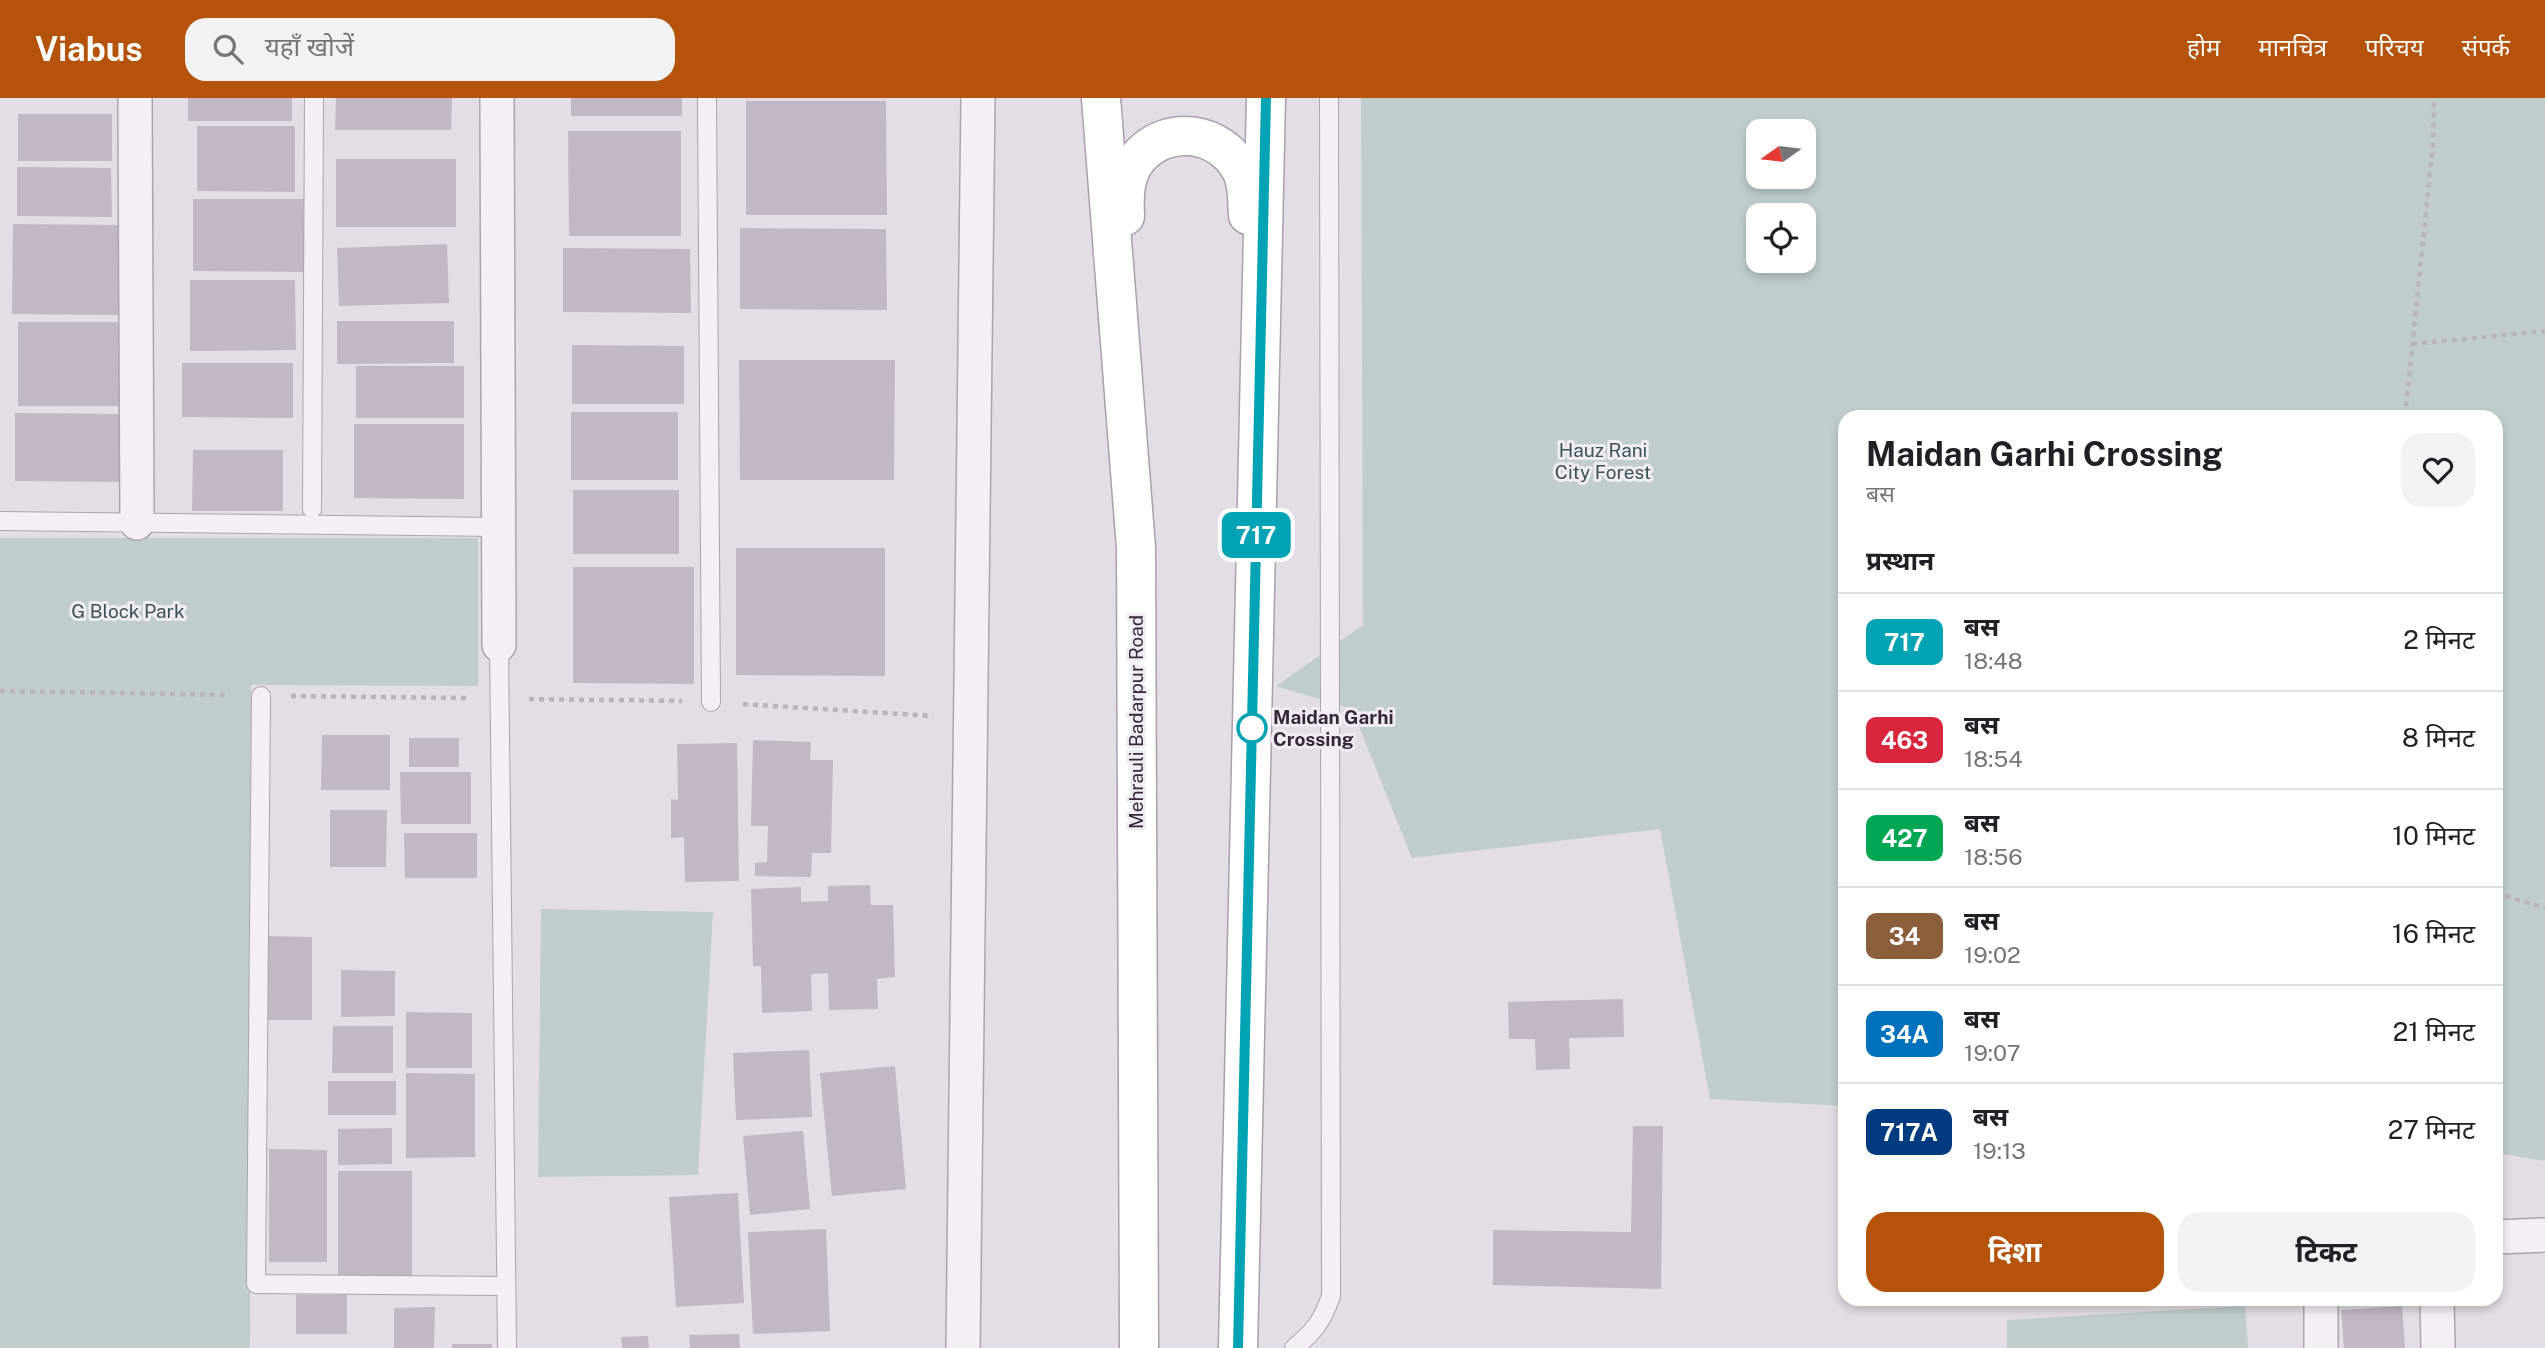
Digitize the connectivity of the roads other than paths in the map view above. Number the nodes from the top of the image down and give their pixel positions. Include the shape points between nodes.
1 (135, 98) edge
2 (314, 98) edge
3 (497, 98) edge
4 (707, 98) edge
5 (978, 98) edge
6 (1101, 98) edge
7 (1266, 98) edge
8 (1329, 98) edge
9 (1258, 420) junction
10 (312, 509) dead end
11 (0, 521) edge
12 (137, 523) junction
13 (498, 527) junction
14 (1136, 548) junction
15 (499, 645) joint
16 (261, 696) dead end
17 (711, 702) road end
18 (2545, 1235) edge
19 (2503, 1237) edge
20 (505, 1286) junction
21 (2321, 1306) edge
22 (2437, 1306) edge
23 (507, 1348) edge
24 (963, 1348) edge
25 (1139, 1348) edge
26 (1238, 1348) edge
27 (1294, 1348) edge
28 (2321, 1348) edge
29 (2438, 1348) edge

1 - 12 street
2 - 10 lane
3 - 13 street
4 - 17 lane
5 - 24 street
6 - 14 main road, Mehrauli Badarpur Road
7 - 9 main road
8 - 27 lane via 1331,1296 1313,1333
9 - 14 main road via 1243,175 1234,159 1212,142 1185,135 1167,138 1136,160 1124,195
9 - 26 main road
11 - 12 lane
12 - 13 lane
13 - 15 street
14 - 25 main road, Mehrauli Badarpur Road
15 - 20 lane
16 - 20 lane via 256,1284
18 - 19 street
20 - 23 lane
21 - 28 street
22 - 29 street

